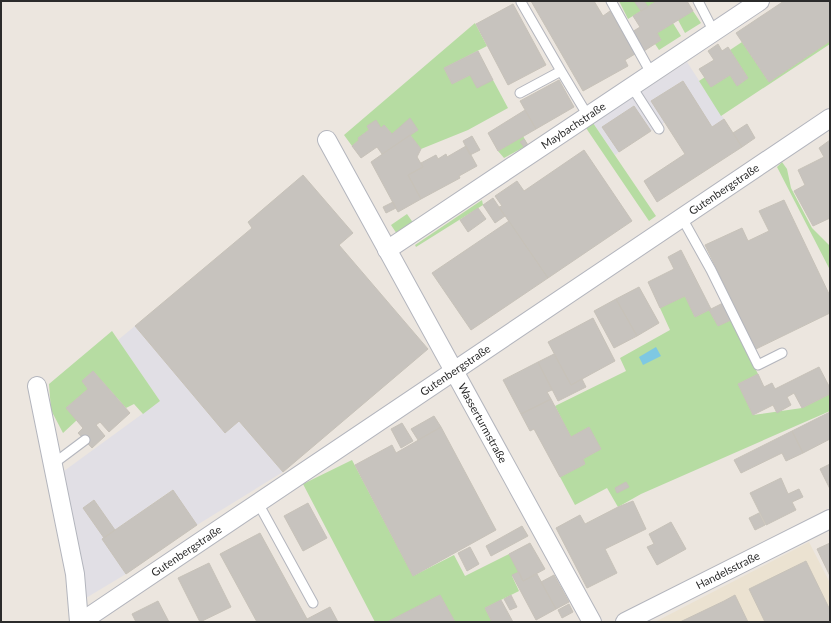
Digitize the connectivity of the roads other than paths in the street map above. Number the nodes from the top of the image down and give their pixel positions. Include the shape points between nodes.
1 (611, 1) edge
2 (698, 1) edge
3 (760, 1) edge
4 (521, 2) edge
5 (714, 32) junction
6 (561, 71) junction
7 (651, 73) junction
8 (632, 87) junction
9 (520, 93) dead end
10 (588, 116) junction
11 (830, 118) edge
12 (659, 129) dead end
13 (327, 140) dead end
14 (682, 218) junction
15 (387, 250) junction
16 (782, 353) dead end
17 (454, 372) junction
18 (37, 386) dead end
19 (85, 440) dead end
20 (53, 464) junction
21 (258, 503) junction
22 (830, 519) edge
23 (313, 602) dead end
24 (80, 622) edge
25 (592, 622) edge
26 (625, 622) edge

1 - 7 lane
2 - 5 lane
3 - 5 street, Maybachstraße
4 - 6 lane
5 - 7 street, Maybachstraße
6 - 9 lane
6 - 10 lane
7 - 8 street, Maybachstraße
8 - 10 street, Maybachstraße
8 - 12 lane
10 - 15 street, Maybachstraße
11 - 14 street, Gutenbergstraße
13 - 15 street, Wasserturmstraße
14 - 16 lane via 758,365
14 - 17 street, Gutenbergstraße
15 - 17 street, Wasserturmstraße
17 - 21 street, Gutenbergstraße
17 - 25 street, Wasserturmstraße via 527,511
18 - 20 street, Gutenbergstraße
19 - 20 lane
20 - 24 street, Gutenbergstraße via 75,574
21 - 23 lane
21 - 24 street, Gutenbergstraße
22 - 26 street, Handelsstraße

